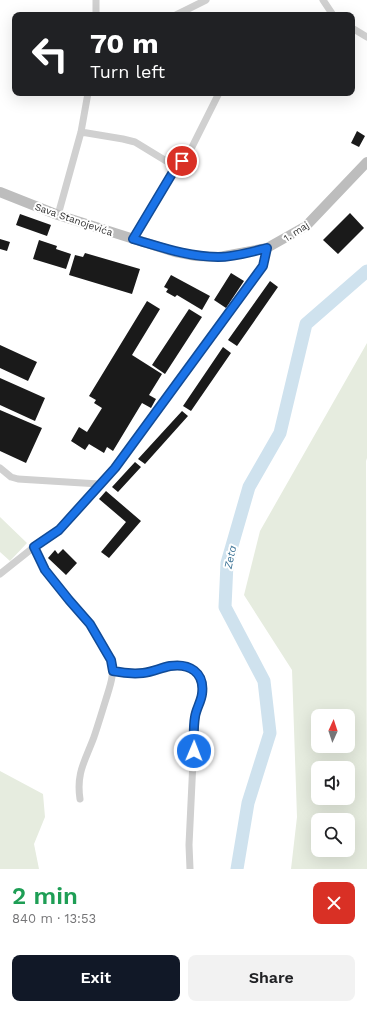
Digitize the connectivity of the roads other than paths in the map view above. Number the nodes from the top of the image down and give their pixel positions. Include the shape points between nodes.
1 (96, 0) edge
2 (206, 0) edge
3 (324, 0) edge
4 (96, 12) edge
5 (182, 12) edge
6 (331, 12) edge
7 (355, 30) edge
8 (367, 37) edge
9 (87, 96) edge
10 (218, 96) edge
11 (81, 132) junction
12 (367, 162) edge
13 (176, 167) junction
14 (0, 192) edge
15 (58, 216) junction
16 (133, 239) junction
17 (267, 248) junction
18 (0, 468) edge
19 (99, 484) junction
20 (34, 547) junction
21 (0, 574) edge
22 (113, 671) junction
23 (80, 799) dead end
24 (190, 869) edge

1 - 4 street
2 - 5 street
3 - 6 street
7 - 8 street
9 - 11 street
10 - 13 street via 188,155
11 - 13 street via 135,142
11 - 15 street
12 - 17 street, 1. maj via 306,226
13 - 16 street
14 - 15 street, Sava Stanojevića
15 - 16 street, Sava Stanojevića
16 - 17 street, Sava Stanojevića via 196,256 219,257
17 - 19 street via 263,266 115,468
18 - 19 street via 18,479
19 - 20 street via 59,530
20 - 21 street
20 - 22 street via 45,570 90,624 111,660
22 - 23 street via 94,736 82,765 78,785
22 - 24 street via 142,673 177,666 191,668 200,677 202,694 194,726

